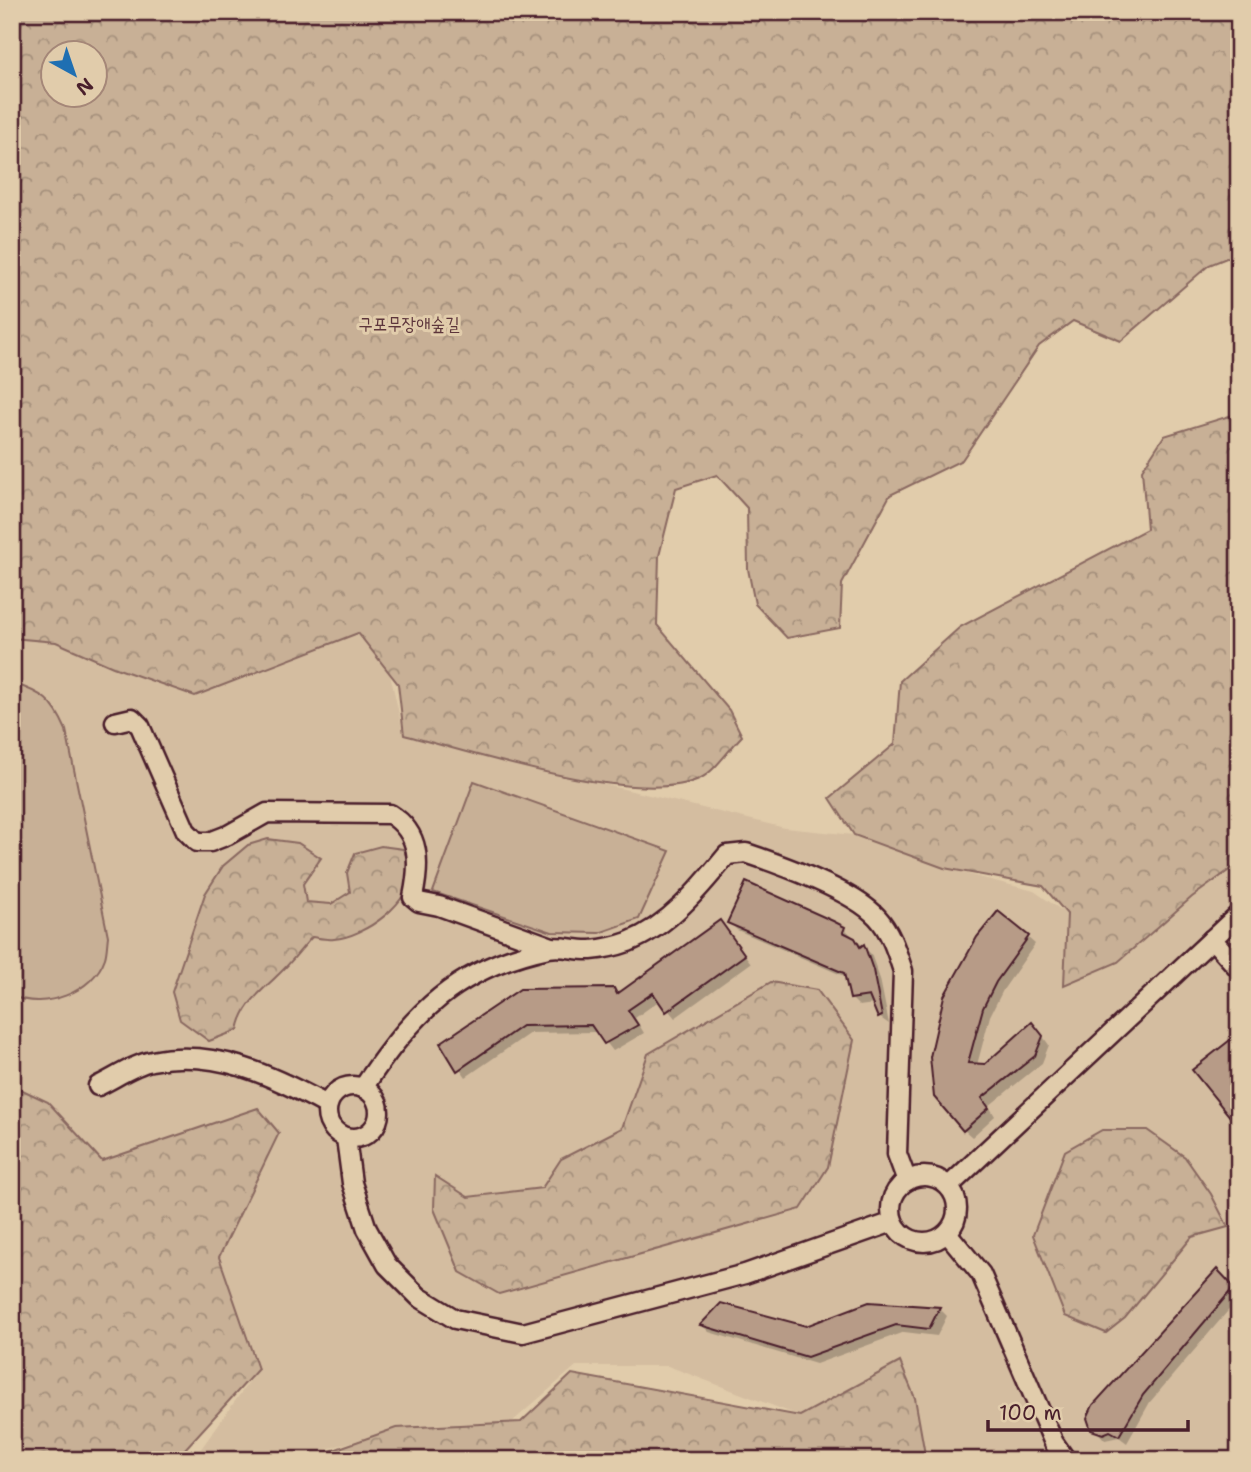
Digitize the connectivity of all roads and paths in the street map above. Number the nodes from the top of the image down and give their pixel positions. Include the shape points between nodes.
1 (115, 722) dead end
2 (1239, 914) edge
3 (1212, 939) junction
4 (552, 947) junction
5 (1239, 970) edge
6 (98, 1086) dead end
7 (363, 1088) junction
8 (327, 1105) junction
9 (346, 1138) junction
10 (907, 1181) junction
11 (949, 1186) junction
12 (893, 1222) junction
13 (948, 1234) junction
14 (1066, 1460) edge

1 - 4 street via 132,718 140,726 186,831 197,842 228,835 267,813 390,814 403,822 415,843 419,860 413,897 419,902
2 - 3 street
3 - 5 street
3 - 11 street
4 - 7 street via 505,959 458,983 409,1023
4 - 10 street via 592,950 628,942 658,925 696,892 727,855 746,853 861,902 880,919 903,971 897,1154
6 - 8 street via 151,1060 202,1059 235,1062
7 - 8 street via 339,1089
7 - 9 street via 376,1098 379,1119 366,1135
8 - 9 street via 330,1126
9 - 12 street via 359,1206 387,1265 419,1297 455,1319 523,1333 745,1274
10 - 11 street via 925,1175
10 - 12 street via 894,1196
11 - 13 street via 958,1210
12 - 13 street via 900,1233 923,1243
13 - 14 street via 981,1274

